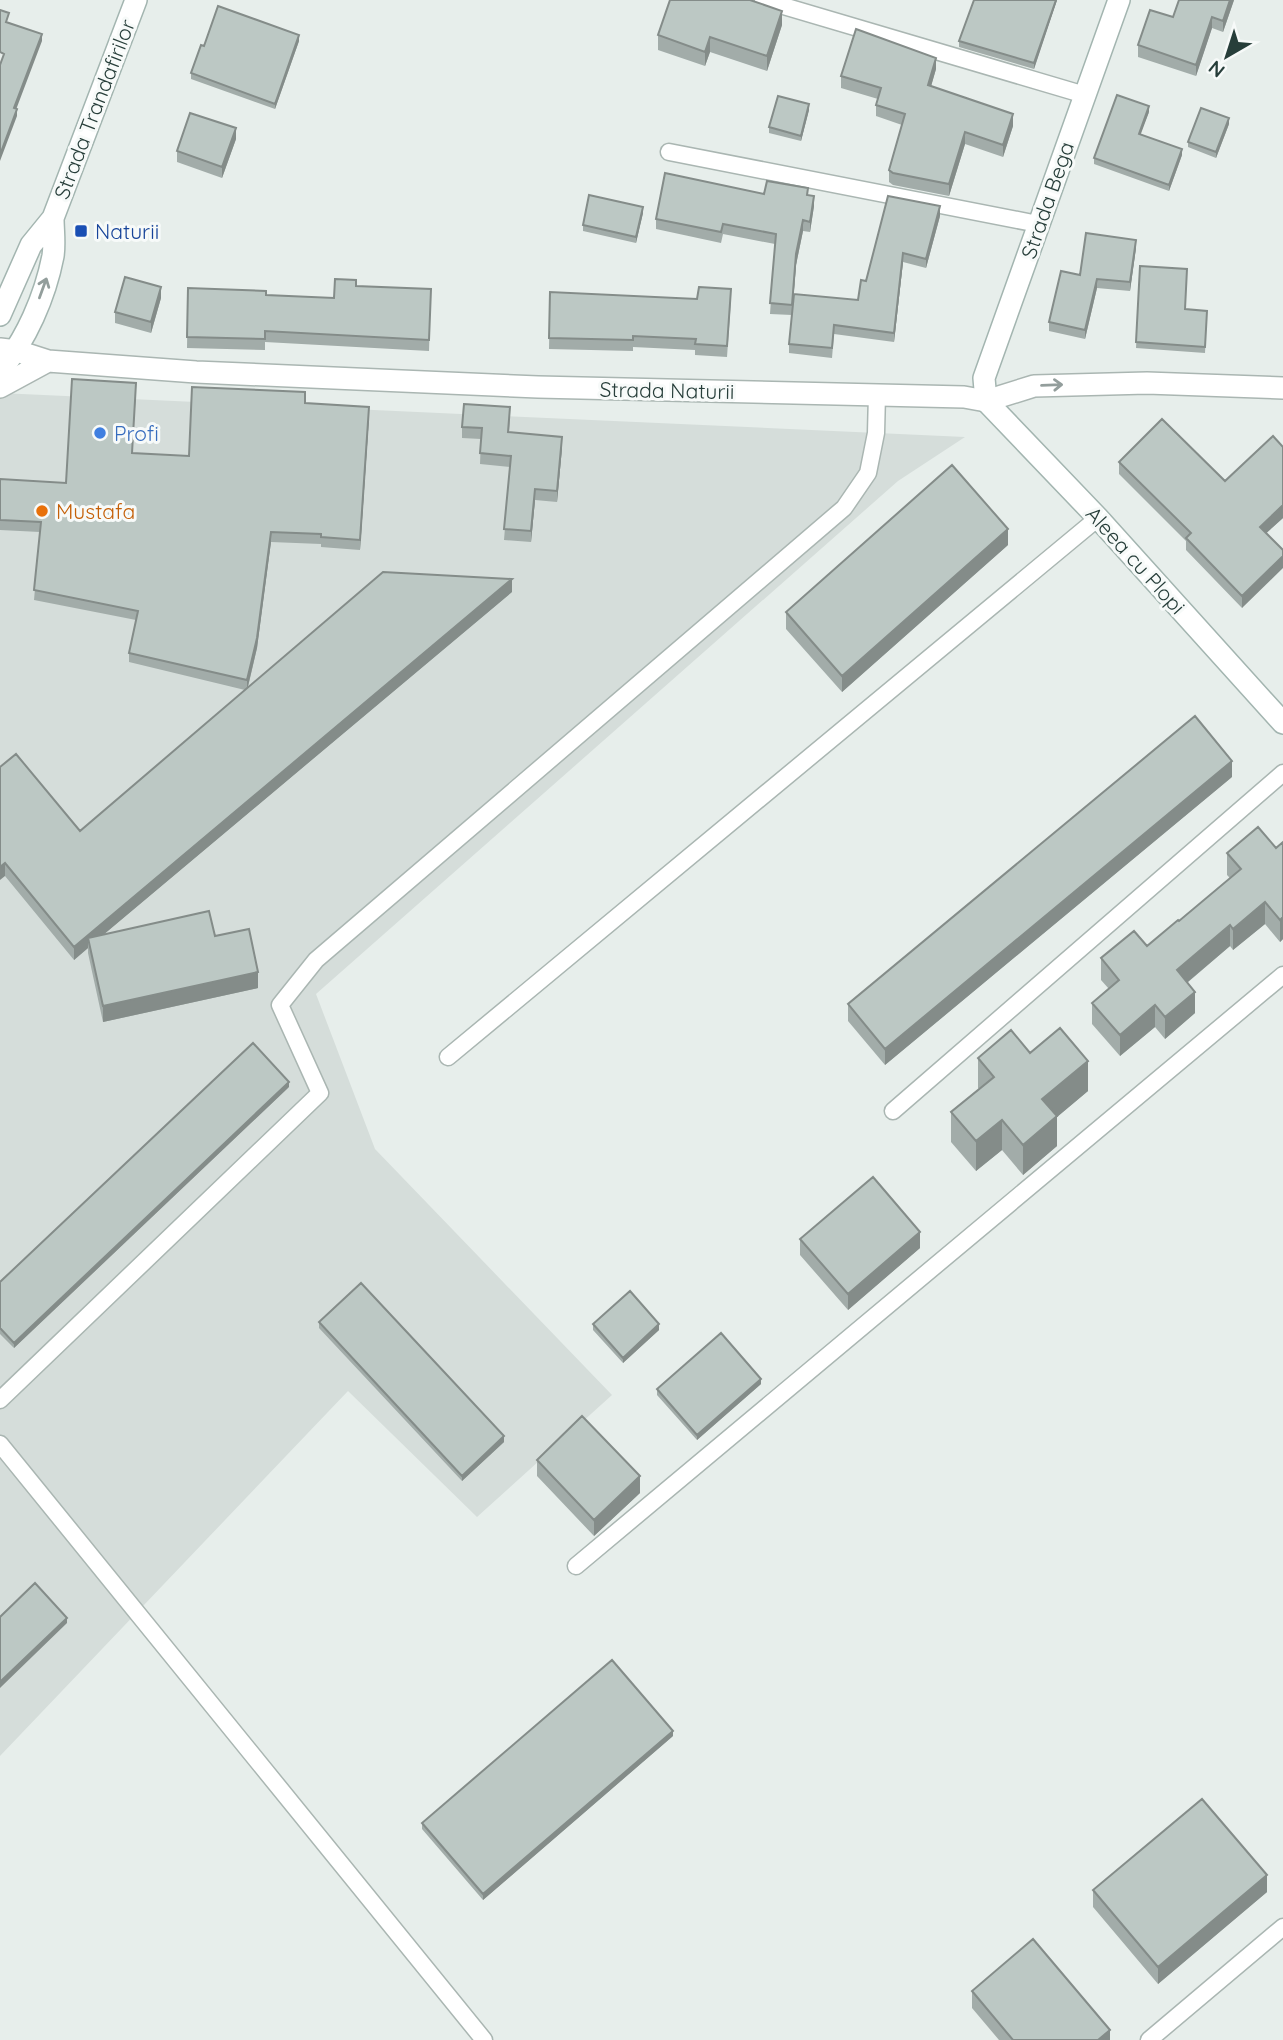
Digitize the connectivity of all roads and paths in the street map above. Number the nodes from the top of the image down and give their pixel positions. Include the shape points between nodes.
1 (136, 0) edge
2 (763, 0) edge
3 (1119, 0) edge
4 (1084, 95) junction
5 (669, 152) dead end
6 (53, 218) junction
7 (1038, 224) junction
8 (0, 315) edge
9 (8, 350) edge
10 (48, 361) junction
11 (0, 372) edge
12 (0, 387) edge
13 (1283, 388) edge
14 (877, 394) junction
15 (986, 401) junction
16 (1098, 518) junction
17 (1283, 723) edge
18 (1283, 773) edge
19 (1283, 975) edge
20 (448, 1057) dead end
21 (893, 1111) dead end
22 (0, 1400) edge
23 (0, 1444) edge
24 (576, 1566) dead end
25 (1283, 1927) edge
26 (484, 2040) edge
27 (1149, 2040) edge

1 - 6 street, Strada Trandafirilor
2 - 4 lane
3 - 4 street, Strada Bega
4 - 7 street, Strada Bega
5 - 7 lane
6 - 8 street, Strada Trandafirilor via 31,245
9 -> 6 street, Strada Trandafirilor via 44,289 54,254
7 - 15 street, Strada Bega via 984,378
9 - 10 street, Strada Naturii
9 - 11 street, Strada Trandafirilor
10 - 12 street
10 - 14 street, Strada Naturii via 524,387
15 -> 13 street, Strada Naturii via 1034,386 1147,383
14 - 15 street, Strada Naturii
14 - 22 lane via 868,473 844,508 316,960 280,1005 320,1093
15 - 16 street, Aleea cu Plopi
16 - 17 street, Aleea cu Plopi
16 - 20 lane
18 - 21 lane
19 - 24 lane
23 - 26 lane
25 - 27 lane

